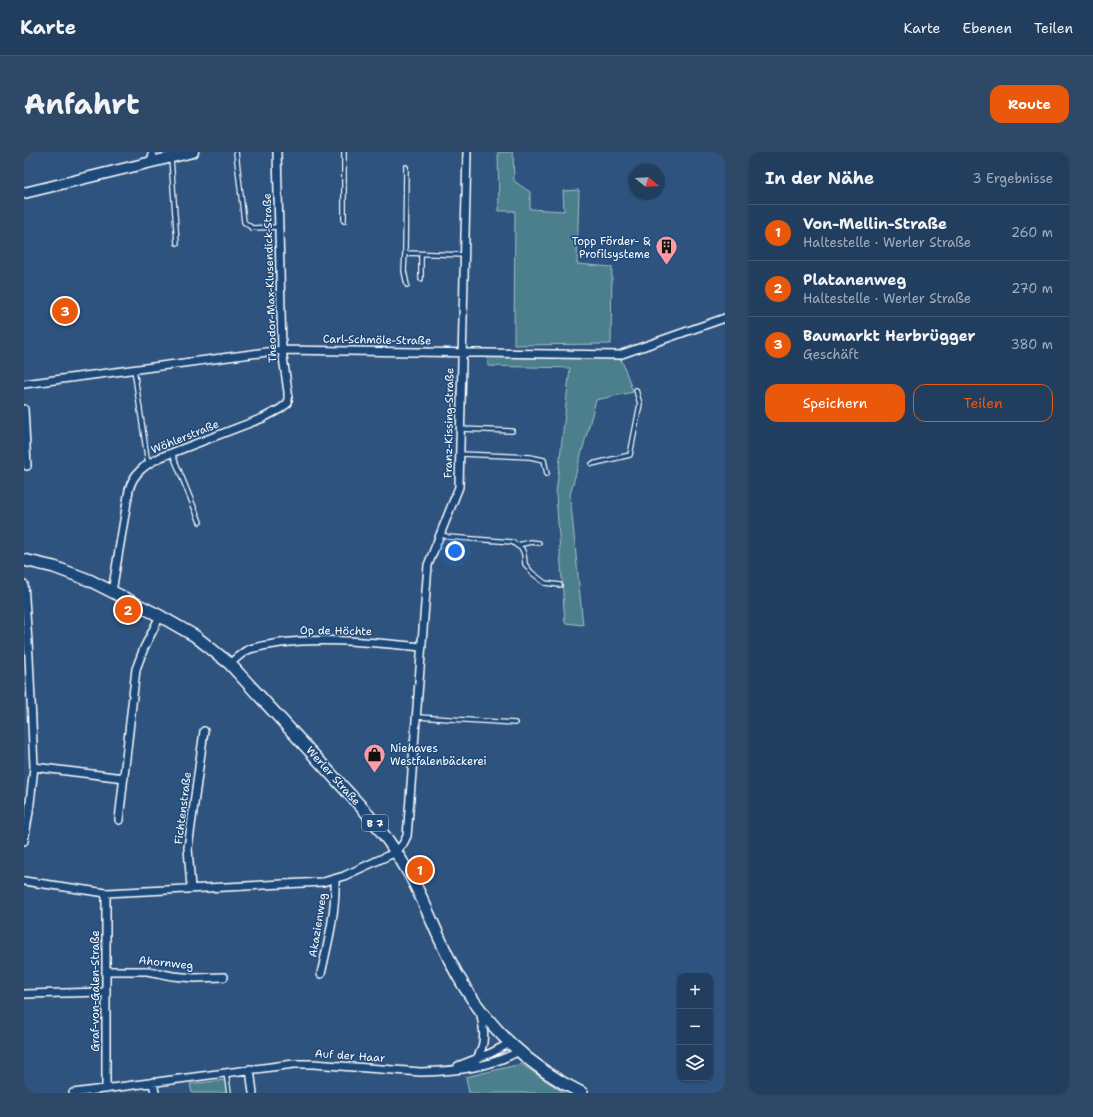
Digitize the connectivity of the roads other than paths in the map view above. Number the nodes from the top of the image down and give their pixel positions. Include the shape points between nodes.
1 (193, 152) edge
2 (236, 152) edge
3 (277, 152) edge
4 (344, 152) edge
5 (466, 152) edge
6 (153, 157) edge
7 (170, 157) junction
8 (406, 167) dead end
9 (24, 193) edge
10 (344, 221) dead end
11 (279, 227) junction
12 (177, 243) dead end
13 (405, 253) junction
14 (421, 254) junction
15 (464, 255) junction
16 (421, 279) dead end
17 (407, 285) dead end
18 (725, 318) edge
19 (282, 350) junction
20 (462, 352) junction
21 (134, 369) junction
22 (24, 384) edge
23 (636, 390) dead end
24 (288, 402) joint
25 (24, 408) edge
26 (460, 429) junction
27 (512, 431) dead end
28 (172, 453) junction
29 (460, 454) junction
30 (148, 464) junction
31 (592, 464) dead end
32 (27, 466) dead end
33 (546, 474) dead end
34 (200, 522) dead end
35 (440, 534) junction
36 (539, 543) dead end
37 (518, 545) junction
38 (24, 560) edge
39 (24, 584) edge
40 (560, 585) dead end
41 (112, 592) junction
42 (160, 616) junction
43 (422, 647) junction
44 (230, 664) junction
45 (417, 717) junction
46 (515, 723) dead end
47 (204, 731) dead end
48 (34, 767) junction
49 (124, 778) junction
50 (119, 820) dead end
51 (24, 841) edge
52 (396, 852) junction
53 (335, 880) junction
54 (24, 881) edge
55 (191, 888) junction
56 (106, 893) junction
57 (106, 971) junction
58 (321, 974) dead end
59 (224, 977) dead end
60 (105, 992) junction
61 (24, 994) edge
62 (480, 1009) junction
63 (510, 1043) junction
64 (519, 1051) junction
65 (476, 1060) junction
66 (250, 1069) junction
67 (449, 1070) junction
68 (226, 1073) junction
69 (153, 1082) junction
70 (106, 1088) junction
71 (73, 1093) edge
72 (155, 1093) edge
73 (229, 1093) edge
74 (254, 1093) edge
75 (582, 1093) edge

1 - 7 main road
2 - 11 lane via 244,222 252,228
3 - 11 street, Theodor-Max-Klusendick-Straße
4 - 10 lane
5 - 15 street, Franz-Kissing-Straße
6 - 7 main road
6 - 9 main road
7 - 12 lane
8 - 13 lane
11 - 19 street, Theodor-Max-Klusendick-Straße
13 - 14 lane
13 - 17 lane via 404,271
14 - 15 lane
14 - 16 lane
15 - 20 street, Franz-Kissing-Straße
18 - 20 street, Carl-Schmöle-Straße via 619,355
19 - 20 street, Carl-Schmöle-Straße
19 - 21 street, Carl-Schmöle-Straße
19 - 24 street, Theodor-Max-Klusendick-Straße
20 - 26 street, Franz-Kissing-Straße
21 - 22 street, Carl-Schmöle-Straße
21 - 30 lane
23 - 31 lane via 640,404 630,455
24 - 28 street, Wöhlerstraße via 262,418
25 - 32 street
26 - 27 lane
26 - 29 street, Franz-Kissing-Straße
28 - 30 street, Wöhlerstraße
28 - 34 lane
29 - 33 lane via 544,460
29 - 35 street, Franz-Kissing-Straße via 459,487
30 - 41 street, Wöhlerstraße via 131,483
35 - 37 lane via 448,537 512,542
35 - 43 street, Franz-Kissing-Straße via 428,565
36 - 37 lane
37 - 40 lane via 531,572 545,583
38 - 41 main road, Werler Straße / B 7 via 54,567
39 - 48 street
41 - 42 main road, Werler Straße / B 7
42 - 44 main road, Werler Straße / B 7 via 195,636
42 - 49 street via 136,669
43 - 44 street, Op de Höchte via 343,641 295,641 249,650
43 - 45 street, Franz-Kissing-Straße
44 - 52 main road, Werler Straße / B 7 via 365,811
45 - 46 lane
45 - 52 street, Franz-Kissing-Straße via 407,836 404,844
47 - 55 street, Fichtenstraße via 188,848
48 - 49 street
48 - 51 street
49 - 50 street
52 - 53 street
52 - 62 main road, Werler Straße / B 7 via 452,964
53 - 55 street
53 - 58 street, Akazienweg via 332,924
54 - 56 street
55 - 56 street
56 - 57 street, Graf-von-Galen-Straße
57 - 59 street, Ahornweg via 147,971 182,978
57 - 60 street, Graf-von-Galen-Straße
60 - 61 street
60 - 70 street, Graf-von-Galen-Straße
62 - 63 main road, Werler Straße / B 7
62 - 65 street via 484,1037 481,1053
63 - 64 main road, Werler Straße / B 7
63 - 65 street, Auf der Haar
64 - 67 street, Auf der Haar via 487,1065
64 - 75 main road, Werler Straße / B 7 via 558,1080
65 - 67 street, Auf der Haar
66 - 67 street, Auf der Haar via 312,1064 421,1072
66 - 68 street, Auf der Haar
66 - 74 street
68 - 69 street, Auf der Haar
68 - 73 lane
69 - 70 street, Auf der Haar
69 - 72 street
70 - 71 street, Auf der Haar

